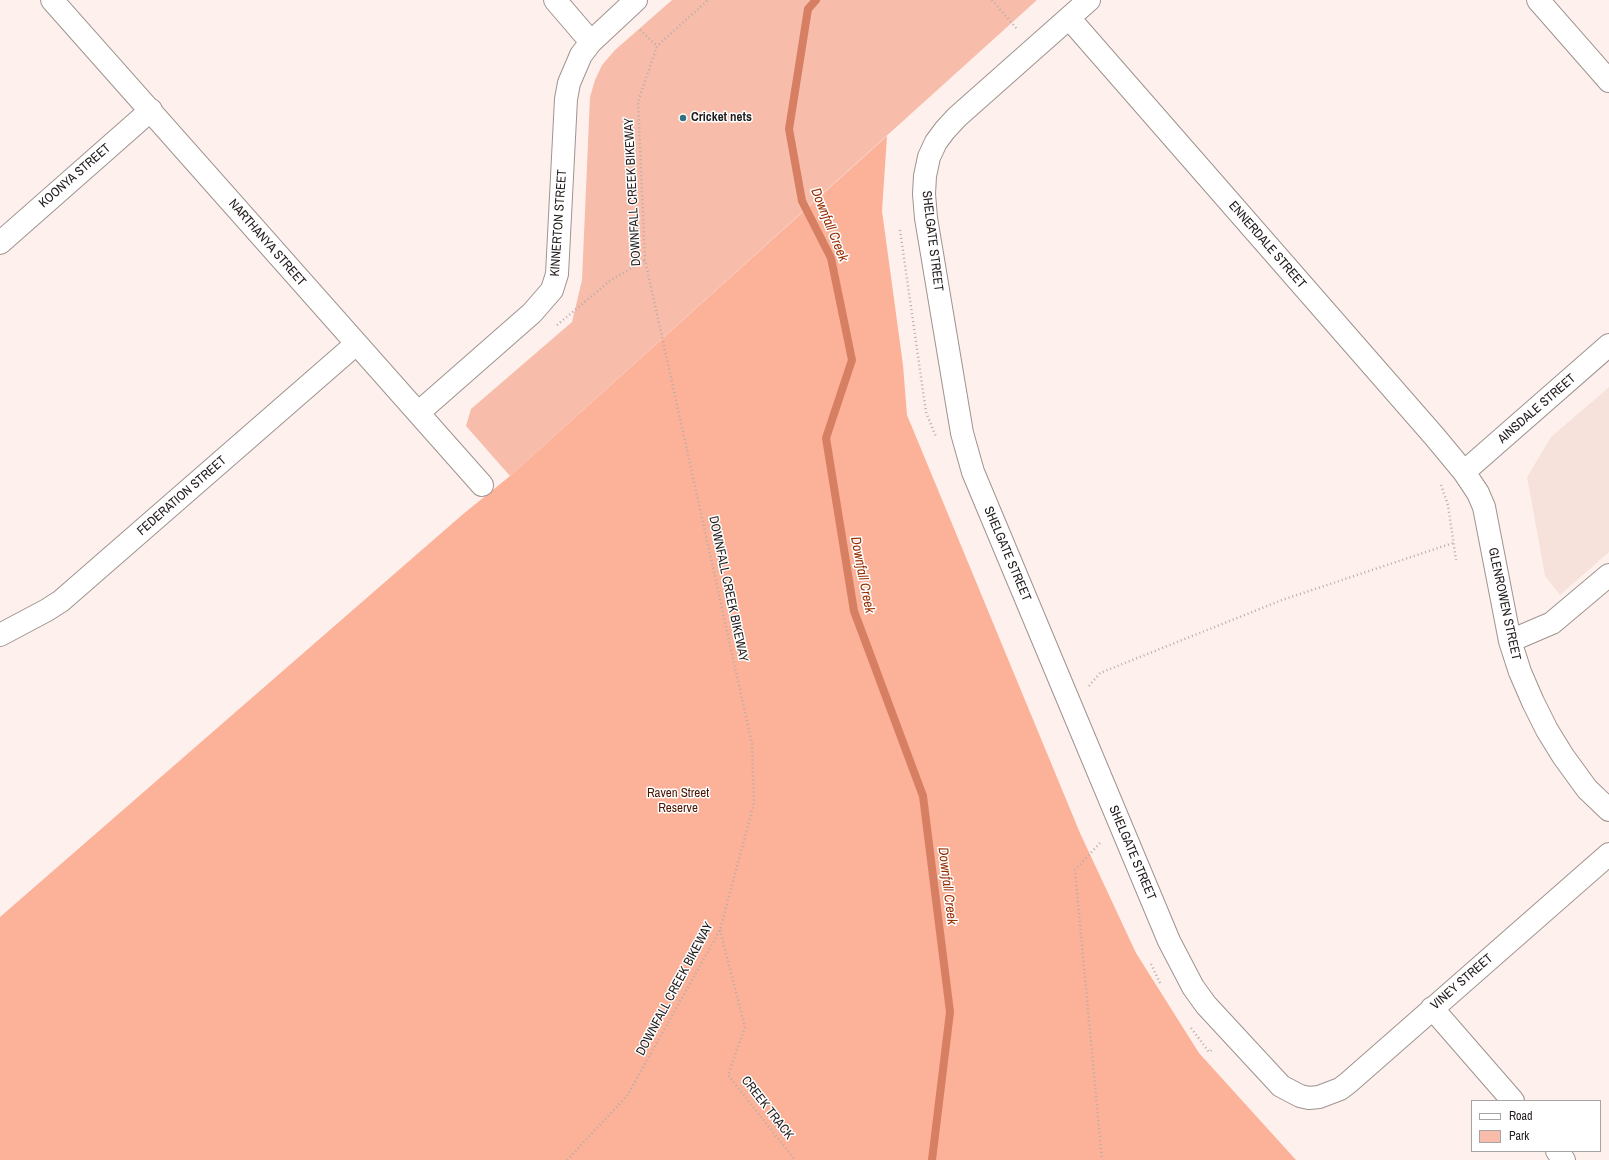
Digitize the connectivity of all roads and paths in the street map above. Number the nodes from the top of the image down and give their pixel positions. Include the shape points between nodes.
1 (52, 0) edge
2 (555, 0) edge
3 (636, 0) edge
4 (708, 0) edge
5 (992, 0) edge
6 (1089, 0) edge
7 (1538, 0) edge
8 (1069, 18) junction
9 (1018, 30) dead end
10 (591, 42) junction
11 (1609, 81) edge
12 (151, 110) junction
13 (0, 243) edge
14 (356, 344) junction
15 (1609, 345) edge
16 (418, 413) junction
17 (1464, 472) junction
18 (1439, 481) dead end
19 (482, 485) dead end
20 (1453, 543) junction
21 (1456, 560) dead end
22 (1609, 575) edge
23 (0, 635) edge
24 (1510, 641) junction
25 (1088, 687) dead end
26 (1609, 810) edge
27 (1101, 843) dead end
28 (1609, 854) edge
29 (720, 930) junction
30 (1432, 1008) junction
31 (1309, 1098) joint
32 (1512, 1100) edge
33 (1558, 1152) edge
34 (567, 1160) edge
35 (795, 1160) edge
36 (1102, 1160) edge
37 (1564, 1160) edge

1 - 12 street, NARTHANYA STREET
2 - 10 street
3 - 10 street, KINNERTON STREET
4 - 29 path, DOWNFALL CREEK BIKEWAY via 657,46 638,102 645,260 752,744 754,803
5 - 9 path
6 - 8 street, SHELGATE STREET
7 - 11 street
8 - 17 street, ENNERDALE STREET
8 - 31 street, SHELGATE STREET via 957,117 936,142 929,156 924,194 926,218 965,447 979,487 1180,964 1206,1005 1281,1086
10 - 16 street, KINNERTON STREET via 574,69 566,99 557,274 552,290 532,313
12 - 13 street, KOONYA STREET
12 - 14 street, NARTHANYA STREET
14 - 16 street, NARTHANYA STREET
14 - 23 street, FEDERATION STREET via 67,596 47,610
15 - 17 street, AINSDALE STREET
16 - 19 street, NARTHANYA STREET
17 - 24 street, GLENROWEN STREET via 1484,507
18 - 20 path via 1448,505
20 - 21 path
20 - 25 path via 1282,600 1100,673
22 - 24 street via 1552,623
24 - 26 street, GLENROWEN STREET via 1522,678 1547,730 1587,789
27 - 36 path via 1074,870
28 - 30 street, VINEY STREET
29 - 34 path, DOWNFALL CREEK BIKEWAY via 627,1096
29 - 35 path, CREEK TRACK via 745,1027 728,1075
30 - 31 street, VINEY STREET via 1344,1086 1319,1098
30 - 32 street
33 - 37 street

